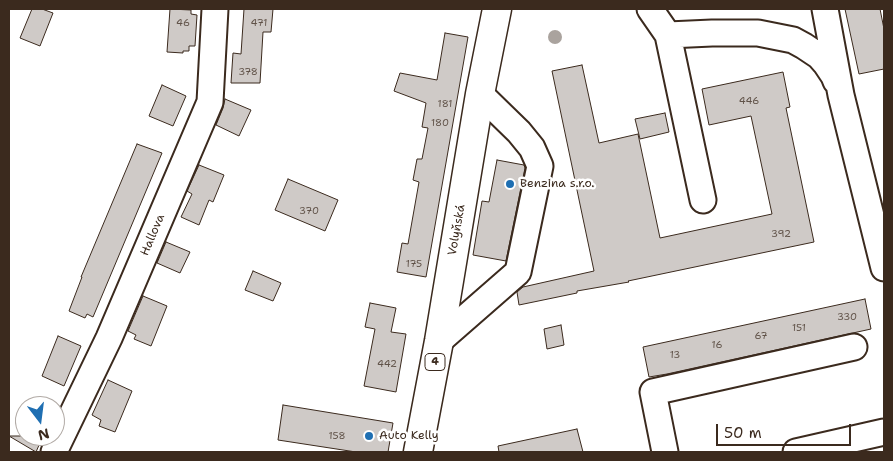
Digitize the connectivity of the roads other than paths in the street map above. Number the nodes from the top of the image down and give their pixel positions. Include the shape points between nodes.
1 (215, 9) edge
2 (497, 9) edge
3 (650, 9) edge
4 (826, 9) edge
5 (668, 35) junction
6 (480, 94) junction
7 (841, 95) junction
8 (703, 200) dead end
9 (884, 268) edge
10 (439, 341) junction
11 (854, 347) dead end
12 (884, 432) edge
13 (54, 452) edge
14 (418, 452) edge
15 (666, 452) edge
16 (796, 452) edge

1 - 13 street, Hallova via 210,102 110,338
2 - 6 main road, Volyňská / 4
3 - 5 street
4 - 7 street
5 - 7 street via 758,33 793,40 826,64
5 - 8 street
6 - 10 main road, Volyňská / 4
6 - 10 street via 519,132 532,148 540,166 518,272
7 - 9 street
10 - 14 main road, Volyňská / 4
11 - 15 street via 654,392
12 - 16 street

